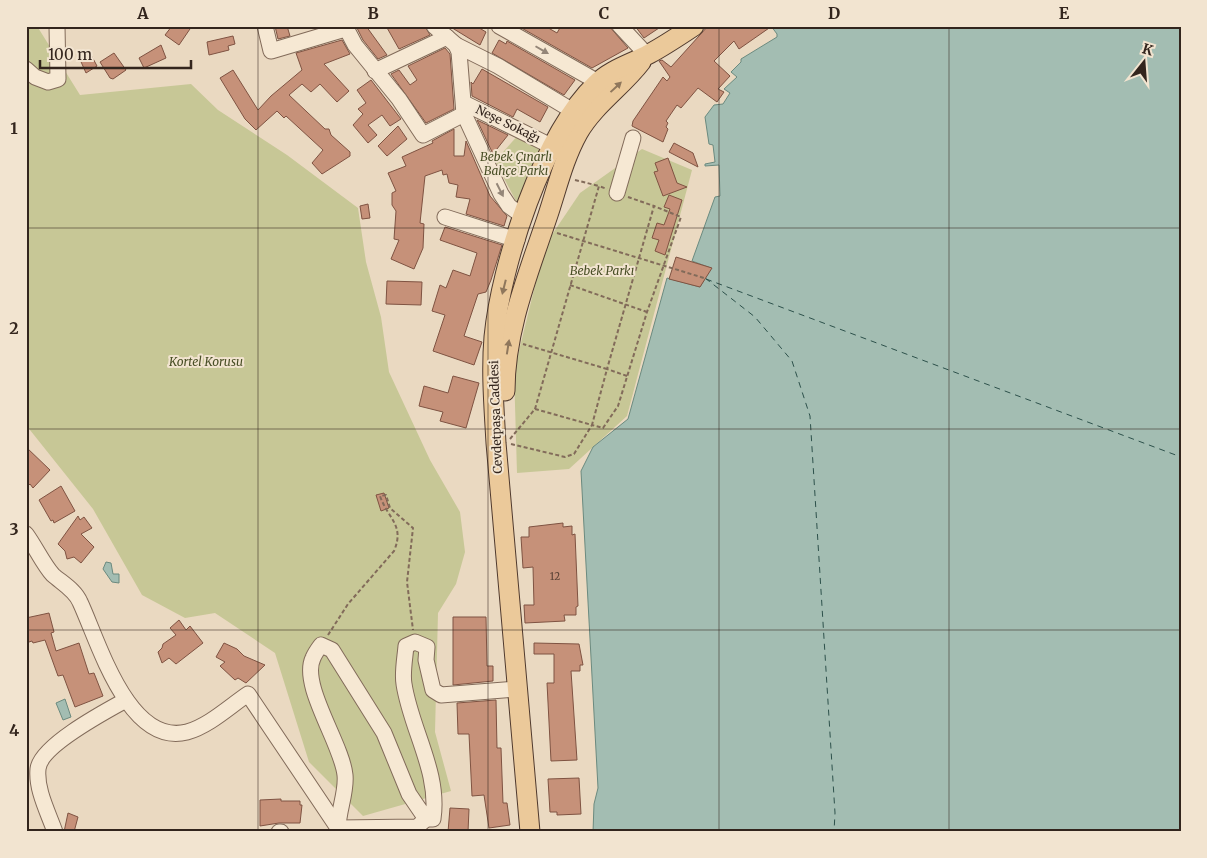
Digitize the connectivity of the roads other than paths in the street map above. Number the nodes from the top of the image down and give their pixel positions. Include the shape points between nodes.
1 (57, 26) edge
2 (265, 26) edge
3 (434, 26) edge
4 (499, 26) edge
5 (620, 26) edge
6 (694, 26) edge
7 (345, 28) edge
8 (452, 41) junction
9 (647, 55) junction
10 (26, 69) edge
11 (375, 71) junction
12 (598, 82) junction
13 (464, 109) junction
14 (580, 116) junction
15 (633, 138) dead end
16 (550, 150) junction
17 (564, 168) junction
18 (617, 193) road end
19 (524, 217) junction
20 (444, 218) dead end
21 (544, 227) junction
22 (517, 240) junction
23 (510, 263) junction
24 (530, 267) junction
25 (28, 541) edge
26 (516, 689) junction
27 (126, 700) junction
28 (426, 819) junction
29 (338, 830) edge
30 (55, 832) edge
31 (530, 832) edge
32 (540, 832) edge

1 - 10 street via 58,79 48,82
2 - 7 street via 271,51
3 - 8 street
4 -> 12 street
5 - 9 street
6 - 9 main road, Cevdetpaşa Caddesi
7 - 11 street
8 - 11 street
8 - 13 street
8 - 14 street
9 - 12 main road, Cevdetpaşa Caddesi
14 -> 9 main road, Cevdetpaşa Caddesi via 602,101
11 - 13 street via 423,135
12 - 14 main road, Cevdetpaşa Caddesi
13 - 16 street, Neşe Sokağı
13 -> 19 street via 501,194 509,206
14 - 16 main road, Cevdetpaşa Caddesi
14 - 17 main road, Cevdetpaşa Caddesi
15 - 18 street
16 - 17 main road via 563,155
16 - 19 main road, Cevdetpaşa Caddesi
17 - 21 main road, Cevdetpaşa Caddesi
19 - 21 main road
19 - 22 main road, Cevdetpaşa Caddesi
20 - 22 street
21 - 24 main road, Cevdetpaşa Caddesi
22 - 23 main road, Cevdetpaşa Caddesi
23 - 24 main road via 518,268
23 -> 26 main road, Cevdetpaşa Caddesi via 496,320 492,378
32 -> 24 main road, Cevdetpaşa Caddesi via 506,443 505,376 509,340
25 - 27 street via 52,574 79,599 107,667
26 - 28 street via 441,695 433,690 426,660 428,647 411,644 403,682 433,781 433,819
26 - 31 main road, Cevdetpaşa Caddesi
27 - 29 street via 146,721 175,733 197,728 248,694
27 - 30 street via 84,723 41,758 38,784
28 - 29 street via 417,827
28 - 29 street via 414,804 384,732 332,650 321,645 312,659 310,675 320,708 343,759 346,777

